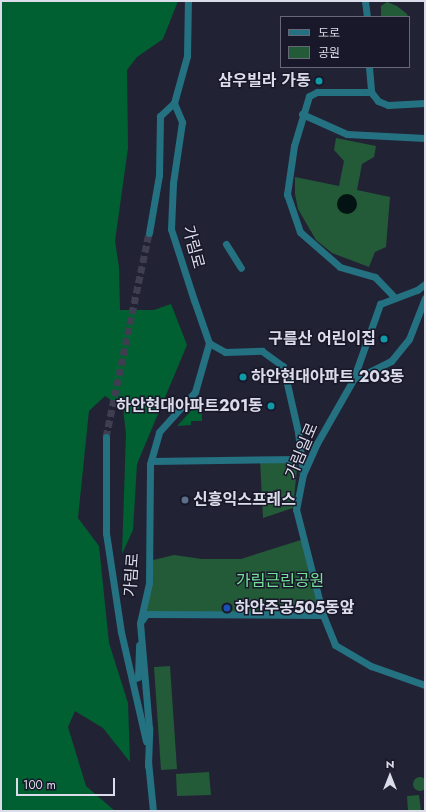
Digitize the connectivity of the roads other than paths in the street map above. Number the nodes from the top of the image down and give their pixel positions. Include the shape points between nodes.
1 (188, 1) edge
2 (365, 1) edge
3 (367, 16) edge
4 (369, 68) edge
5 (371, 92) junction
6 (174, 103) junction
7 (425, 103) edge
8 (302, 114) junction
9 (425, 138) edge
10 (149, 233) tunnel mouth
11 (226, 244) dead end
12 (241, 268) dead end
13 (425, 284) edge
14 (395, 298) junction
15 (425, 298) edge
16 (209, 343) junction
17 (353, 380) junction
18 (106, 437) tunnel mouth
19 (301, 459) junction
20 (151, 462) junction
21 (303, 474) junction
22 (323, 615) junction
23 (140, 623) junction
24 (132, 680) junction
25 (425, 685) edge
26 (148, 766) junction
27 (153, 811) edge

1 - 6 street via 187,56
2 - 3 street
4 - 5 street
5 - 7 street via 378,101 388,105
5 - 8 street via 317,92 309,96
6 - 10 street via 160,116 159,175
6 - 16 street, 가림로 via 182,122 173,183 171,229
8 - 9 street via 347,134
8 - 14 street via 287,194 300,232 340,267 375,277
11 - 12 street
13 - 14 street, 가림일로
14 - 17 street, 가림일로 via 380,304
15 - 17 street via 409,339 391,361
16 - 19 street via 225,352 262,351 284,366
16 - 20 street, 가림로 via 195,392 159,432
17 - 21 street, 가림일로 via 317,443
18 - 24 street via 106,533 121,632
19 - 20 street
19 - 21 street
20 - 23 street, 가림로 via 149,583
21 - 22 street, 가림일로 via 296,509
22 - 23 street via 146,614
22 - 25 street, 가림일로 via 335,645 371,666
23 - 24 street via 138,677
23 - 26 street via 149,728
24 - 26 street via 145,734
26 - 27 street

